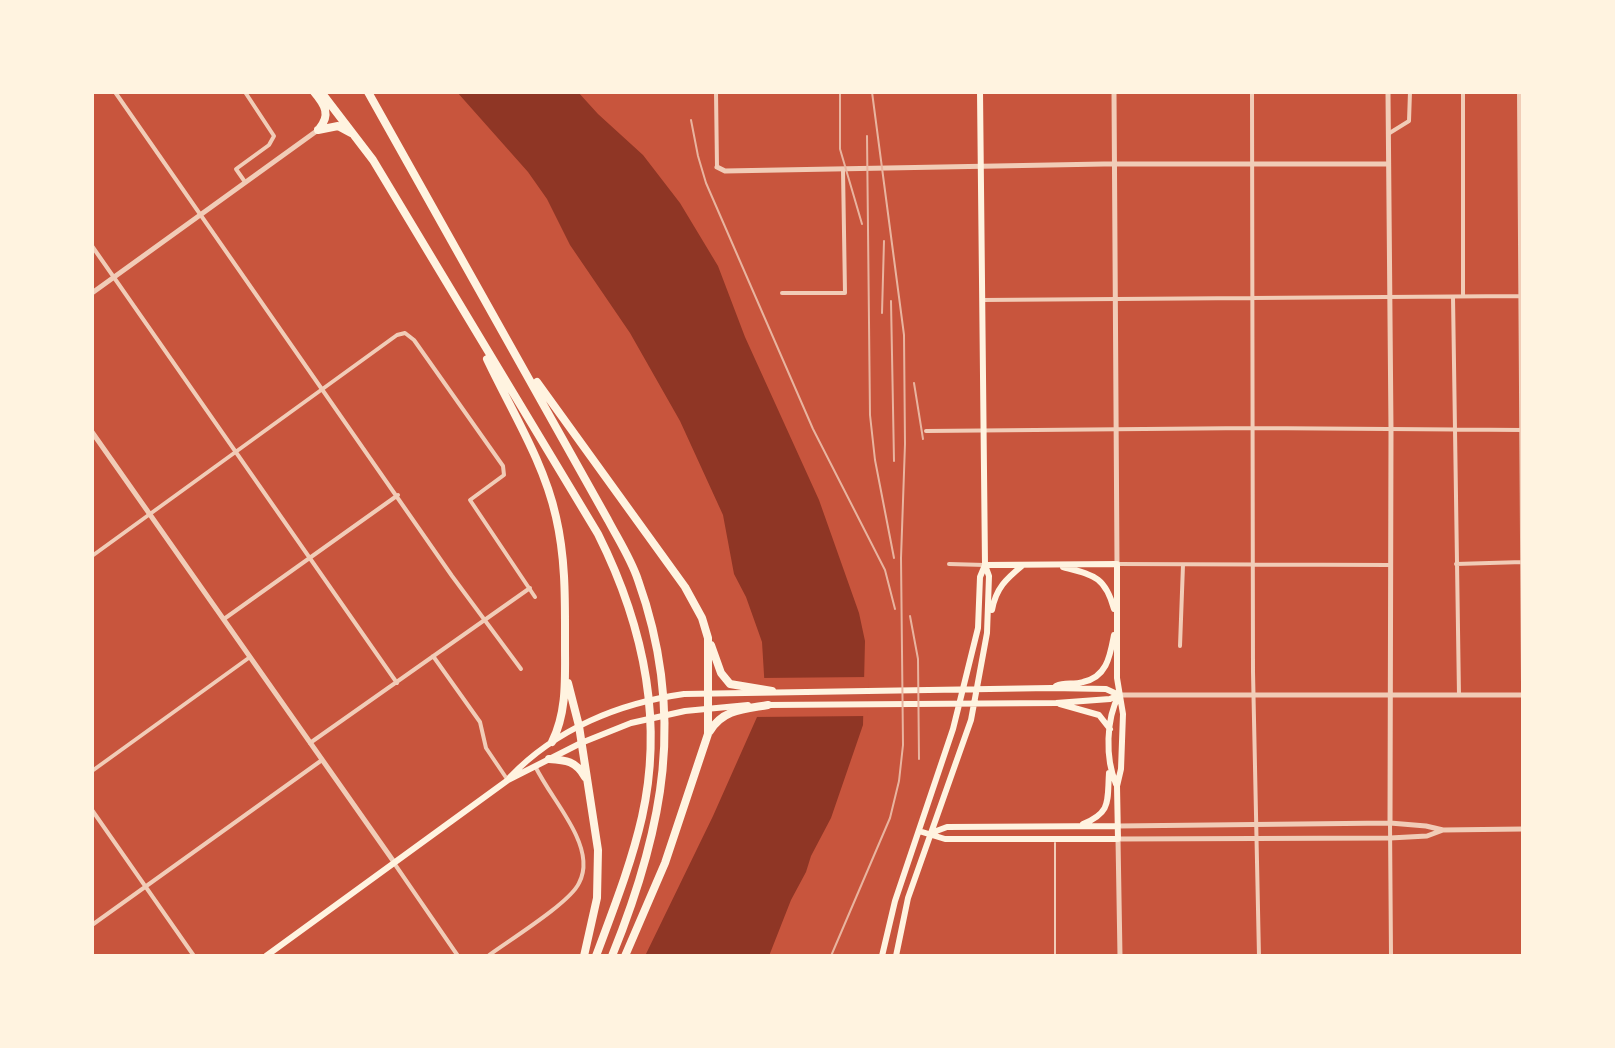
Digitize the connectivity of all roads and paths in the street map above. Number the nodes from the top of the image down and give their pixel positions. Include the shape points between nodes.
1 (115, 92) edge
2 (245, 92) edge
3 (314, 92) edge
4 (321, 92) edge
5 (368, 92) edge
6 (716, 92) edge
7 (980, 92) edge
8 (1114, 92) edge
9 (1252, 92) edge
10 (1388, 92) edge
11 (1410, 92) edge
12 (1463, 92) edge
13 (1519, 92) edge
14 (318, 130) junction
15 (1388, 134) junction
16 (358, 139) junction
17 (1521, 160) edge
18 (1113, 164) junction
19 (1252, 164) junction
20 (1388, 164) junction
21 (981, 166) junction
22 (717, 167) joint
23 (843, 170) junction
24 (245, 182) junction
25 (201, 214) junction
26 (92, 246) edge
27 (113, 277) junction
28 (92, 293) edge
29 (782, 293) dead end
30 (1453, 296) junction
31 (1463, 296) junction
32 (1520, 296) junction
33 (1390, 297) junction
34 (1114, 298) junction
35 (1253, 299) junction
36 (982, 300) junction
37 (466, 315) junction
38 (509, 341) junction
39 (323, 389) junction
40 (1253, 428) junction
41 (1456, 428) junction
42 (1391, 430) junction
43 (1522, 430) edge
44 (926, 431) dead end
45 (983, 431) junction
46 (1116, 431) junction
47 (92, 432) edge
48 (235, 452) junction
49 (398, 495) junction
50 (150, 514) junction
51 (92, 556) edge
52 (310, 557) junction
53 (1523, 562) edge
54 (949, 564) dead end
55 (1117, 564) junction
56 (1456, 564) junction
57 (985, 565) junction
58 (1024, 565) junction
59 (1051, 565) junction
60 (1183, 565) junction
61 (1389, 565) junction
62 (1253, 566) junction
63 (530, 588) junction
64 (535, 597) dead end
65 (224, 619) junction
66 (485, 620) junction
67 (1117, 621) junction
68 (987, 633) junction
69 (708, 638) junction
70 (1180, 646) dead end
71 (433, 656) junction
72 (250, 657) junction
73 (521, 669) dead end
74 (565, 671) junction
75 (397, 683) junction
76 (1523, 685) edge
77 (1048, 688) junction
78 (735, 689) junction
79 (772, 691) joint
80 (707, 692) junction
81 (1254, 693) junction
82 (1389, 694) junction
83 (1119, 695) junction
84 (1459, 695) junction
85 (1523, 695) edge
86 (1056, 703) junction
87 (768, 705) joint
88 (708, 708) junction
89 (734, 709) junction
90 (579, 726) junction
91 (1110, 729) junction
92 (708, 734) junction
93 (552, 742) junction
94 (310, 743) junction
95 (581, 743) junction
96 (549, 759) junction
97 (322, 760) junction
98 (535, 766) junction
99 (1110, 769) junction
100 (92, 771) edge
101 (508, 780) junction
102 (588, 782) junction
103 (1117, 786) junction
104 (92, 810) edge
105 (1390, 823) junction
106 (1077, 826) junction
107 (1118, 826) junction
108 (1255, 826) junction
109 (1523, 829) edge
110 (1443, 830) junction
111 (919, 831) junction
112 (931, 833) junction
113 (1255, 838) junction
114 (1390, 838) junction
115 (1118, 839) junction
116 (1055, 840) junction
117 (394, 862) junction
118 (145, 885) junction
119 (92, 925) edge
120 (194, 956) edge
121 (266, 956) edge
122 (458, 956) edge
123 (488, 956) edge
124 (584, 956) edge
125 (596, 956) edge
126 (612, 956) edge
127 (625, 956) edge
128 (882, 956) edge
129 (896, 956) edge
130 (1055, 956) edge
131 (1120, 956) edge
132 (1259, 956) edge
133 (1391, 956) edge

1 - 25 street
2 - 24 street via 274,136 236,169
3 - 14 highway via 326,108
4 - 16 highway
5 - 38 highway
6 - 22 street
7 - 21 main road
8 - 18 street
9 - 19 street
10 - 15 street
11 - 15 street via 1409,121
12 - 31 street
13 - 17 street
14 - 16 highway via 338,126
14 - 24 street
15 - 20 street
16 - 37 highway
17 - 32 street
18 - 19 street
18 - 21 street
18 - 34 street
19 - 20 street
19 - 35 street
20 - 33 street
21 - 23 street
21 - 36 main road
22 - 23 street
23 - 29 street via 845,293
24 - 25 street
25 - 27 street
25 - 39 street
26 - 27 street
27 - 28 street
27 - 48 street
30 - 31 street
30 - 33 street
30 - 41 street
31 - 32 street
32 - 43 street
33 - 35 street
33 - 42 street
34 - 35 street
34 - 36 street
34 - 46 street
35 - 40 street
36 - 45 main road
37 - 74 highway via 556,514 565,568
37 - 125 highway via 598,534 625,593 643,655 650,751 643,814
38 - 69 highway via 685,587
38 - 126 highway via 637,577 659,652 665,706 663,780 646,855
39 - 48 street
39 - 49 street
39 - 63 street via 397,335 405,333 414,340 503,466 501,479 470,500
40 - 42 street
40 - 46 street
40 - 62 street
41 - 42 street
41 - 43 street
41 - 56 street
42 - 61 street
43 - 53 street
44 - 45 street
45 - 46 street
45 - 57 main road
46 - 55 street
47 - 50 street
48 - 50 street
48 - 52 street
49 - 52 street
49 - 66 street
50 - 51 street
50 - 65 street
52 - 65 street
52 - 75 street
53 - 56 street
53 - 76 street
54 - 57 street
55 - 59 main road
55 - 60 street
55 - 67 main road
56 - 84 street
57 - 58 main road
57 - 68 main road
57 - 111 main road via 967,675
58 - 59 main road
58 - 68 main road via 996,592
59 - 67 main road via 1102,582
60 - 62 street
60 - 70 street
61 - 62 street
61 - 82 street
62 - 81 street
63 - 64 street
63 - 66 street
65 - 72 street
66 - 71 street
66 - 73 street
67 - 77 main road via 1104,669 1092,679
67 - 83 main road
68 - 112 main road via 971,720
69 - 78 highway via 724,679
69 - 80 highway
71 - 75 street
71 - 101 street via 480,722 486,748
72 - 94 street
72 - 100 street
74 - 90 highway
74 - 93 highway via 563,717
75 - 94 street
77 - 79 main road
77 - 83 main road via 1106,689
78 - 79 highway
78 - 80 main road
80 - 88 highway
80 - 90 main road via 629,705
81 - 82 street
81 - 83 street
81 - 108 street
82 - 84 street
82 - 105 street
83 - 86 main road
83 - 91 main road via 1111,709
83 - 103 main road via 1123,714
84 - 85 street
86 - 87 main road
86 - 91 main road via 1099,715
87 - 89 highway
88 - 89 main road
88 - 92 highway
88 - 95 main road via 631,723
89 - 92 highway
90 - 93 main road
90 - 95 highway
91 - 99 main road
92 - 127 highway via 665,863
93 - 101 main road
94 - 97 street
95 - 96 main road
95 - 102 highway
96 - 98 main road
96 - 102 highway via 573,762
97 - 117 street
97 - 118 street
98 - 101 main road
98 - 123 street via 575,833 583,870 565,900
99 - 103 main road
99 - 106 main road via 1104,812
101 - 117 main road
102 - 124 highway via 598,875
103 - 107 main road
104 - 118 street
105 - 108 street
105 - 110 street
105 - 114 street
106 - 107 main road
106 - 112 main road via 947,827
107 - 108 street
107 - 115 main road
108 - 113 street
109 - 110 street
110 - 114 street
111 - 112 main road
111 - 128 main road
112 - 116 main road via 945,839
112 - 129 main road via 908,898
113 - 114 street
113 - 115 street
113 - 132 street
114 - 133 street
115 - 116 main road
115 - 131 street
116 - 130 lane
117 - 121 main road
117 - 122 street
118 - 119 street
118 - 120 street

